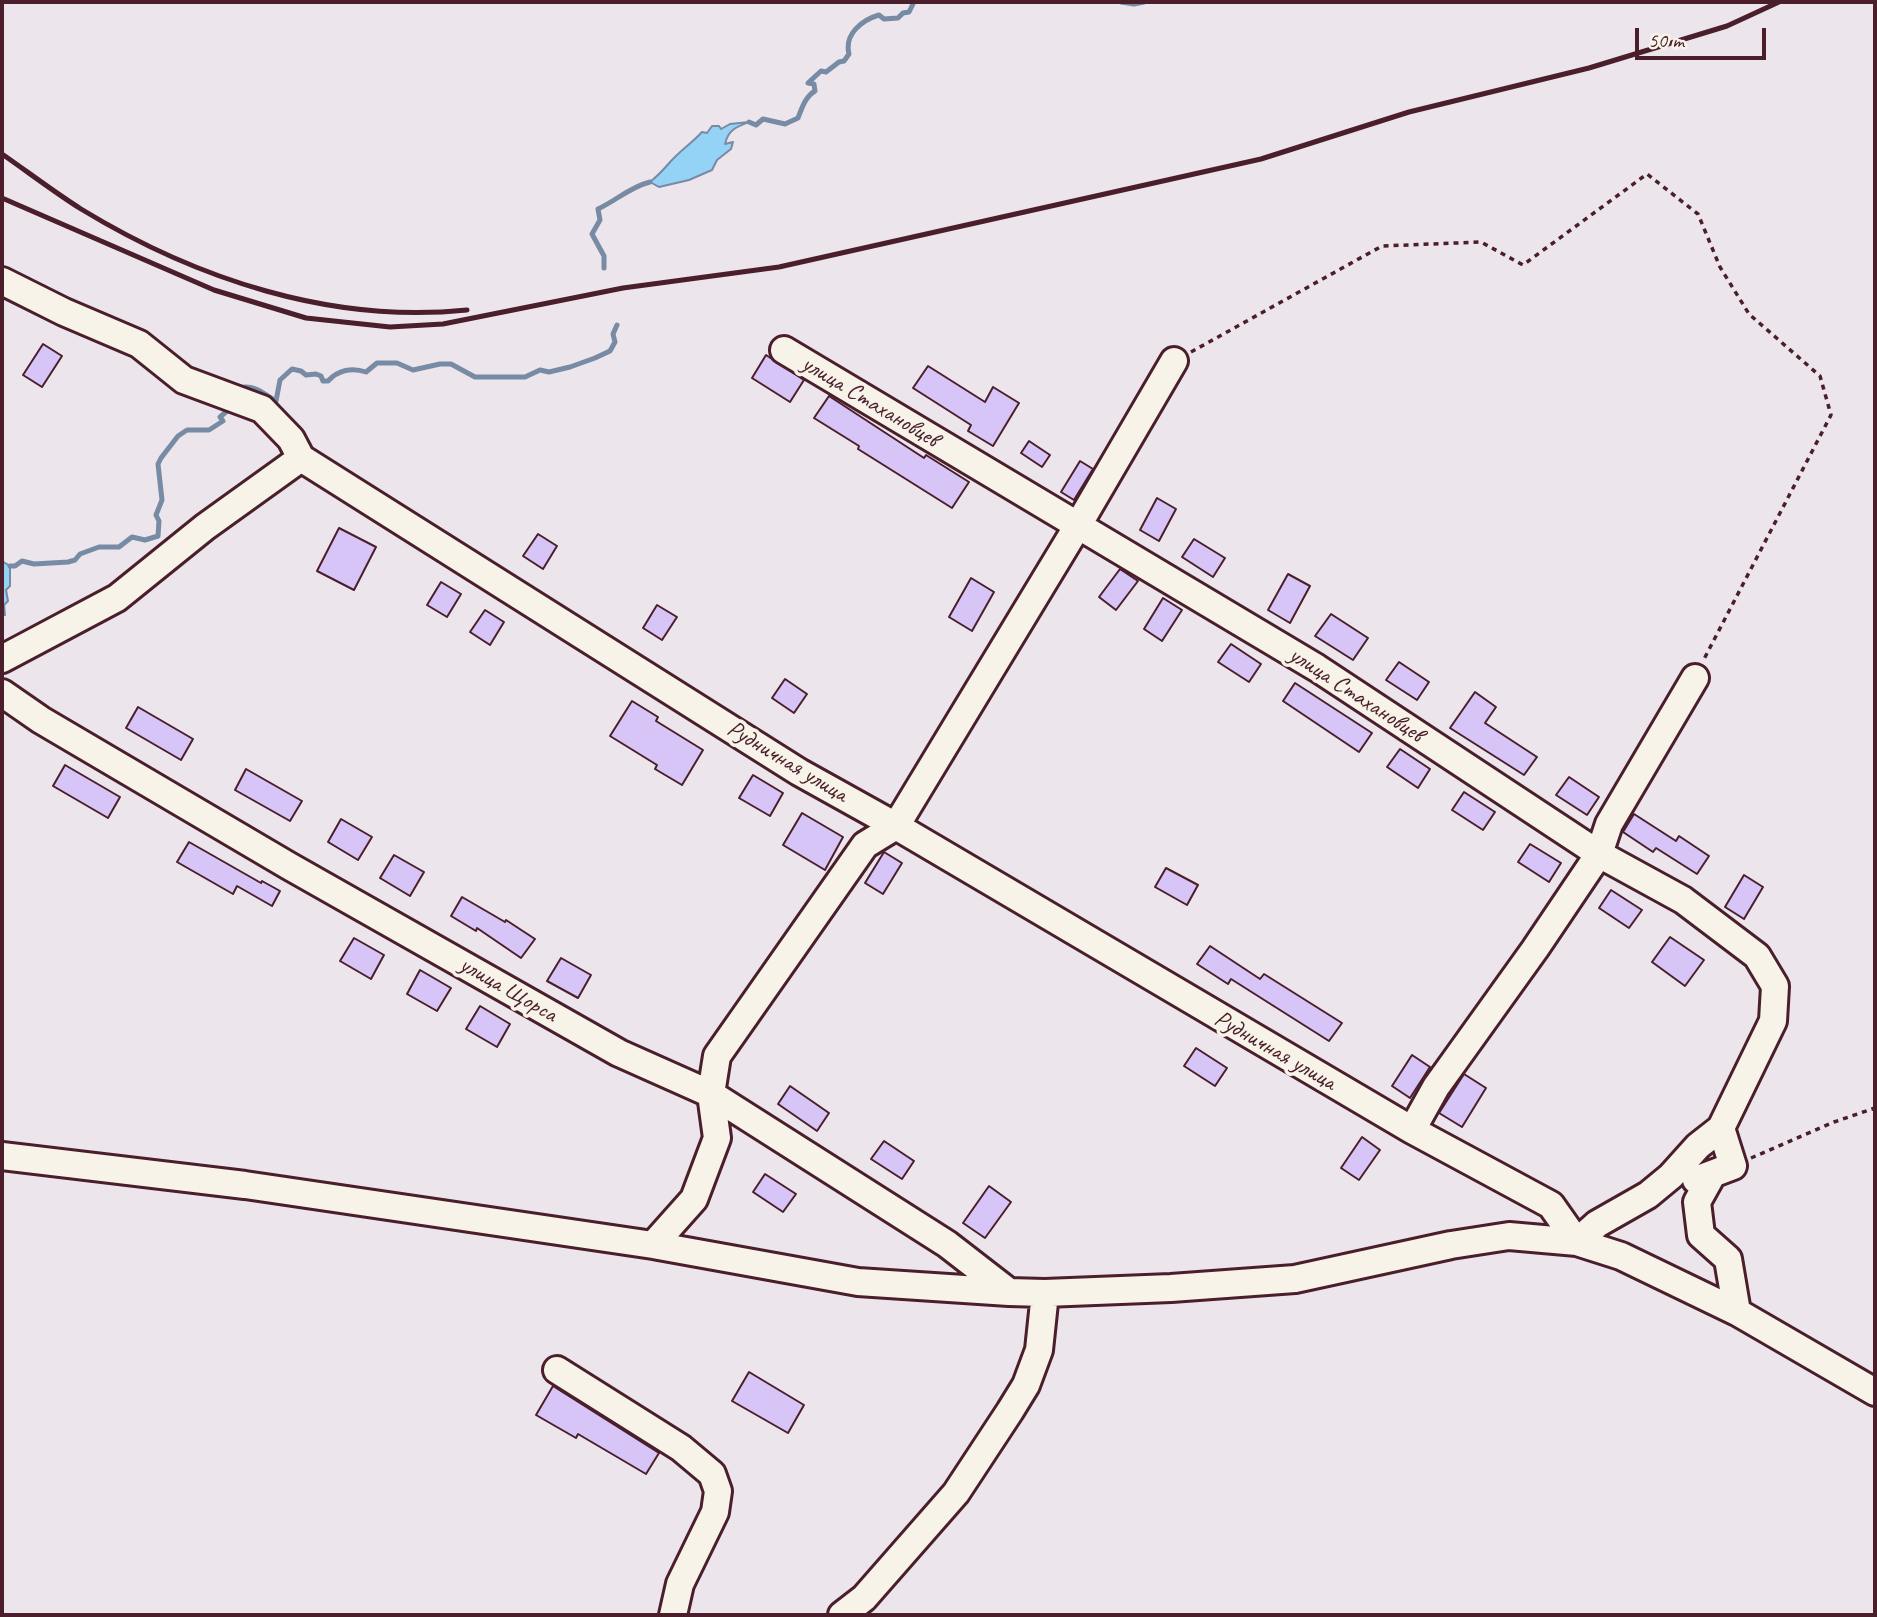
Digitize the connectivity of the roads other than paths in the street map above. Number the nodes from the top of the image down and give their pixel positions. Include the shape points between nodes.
1 (2, 281) edge
2 (784, 350) dead end
3 (1174, 362) road end
4 (301, 458) junction
5 (1077, 527) junction
6 (2, 659) edge
7 (1695, 678) road end
8 (2, 693) edge
9 (896, 826) junction
10 (1599, 854) junction
11 (711, 1094) junction
12 (1721, 1128) junction
13 (1412, 1130) junction
14 (2, 1156) edge
15 (1723, 1171) junction
16 (1648, 1195) junction
17 (1577, 1242) junction
18 (947, 1244) junction
19 (653, 1245) junction
20 (934, 1288) junction
21 (1009, 1292) junction
22 (1045, 1293) junction
23 (1737, 1312) junction
24 (557, 1370) dead end
25 (1873, 1387) edge
26 (673, 1615) edge
27 (842, 1615) edge

1 - 4 street, Рудничная улица via 139,344 184,380 262,409 291,439
2 - 5 street, улица Стахановцев
3 - 5 street
4 - 6 street via 117,598
4 - 9 street, Рудничная улица via 799,772
5 - 9 street
5 - 10 street, улица Стахановцев via 1317,668
7 - 10 street via 1609,824
8 - 11 street, улица Щорса via 289,866 608,1047
9 - 11 street via 865,845 717,1056
9 - 13 street, Рудничная улица
10 - 12 street, улица Стахановцев via 1683,900 1715,924 1757,956 1775,986 1773,1021
10 - 13 street via 1436,1087
11 - 18 street, улица Щорса
11 - 19 street via 717,1138 708,1163 694,1199
12 - 15 street
12 - 16 street
13 - 17 street, Рудничная улица via 1551,1205
14 - 19 street via 245,1185
15 - 16 street
15 - 23 street via 1697,1202 1701,1235 1728,1259
16 - 17 street via 1597,1224
17 - 22 street via 1509,1236 1295,1279
17 - 23 street via 1621,1256
18 - 20 street
18 - 21 street, улица Щорса
19 - 20 street via 858,1282
20 - 21 street
21 - 22 street
22 - 27 street via 1039,1350 1010,1411 956,1493 864,1598
23 - 25 street
24 - 26 street via 681,1448 712,1474 718,1491 715,1512 680,1584

